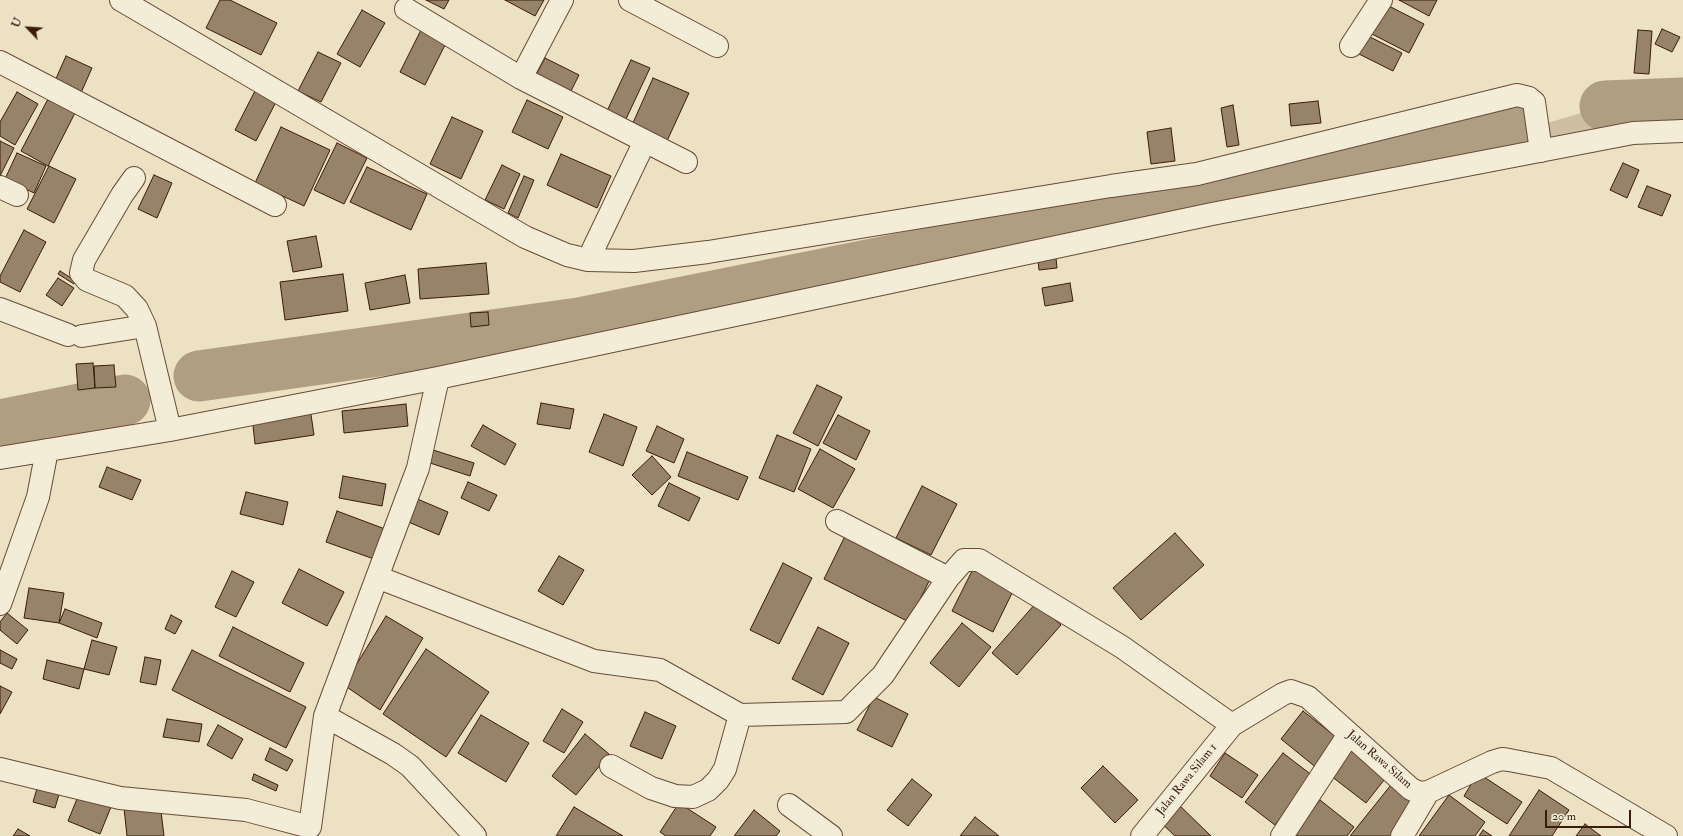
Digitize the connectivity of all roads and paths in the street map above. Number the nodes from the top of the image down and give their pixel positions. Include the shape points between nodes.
1 (121, 0) edge
2 (562, 0) edge
3 (630, 0) edge
4 (1381, 0) edge
5 (406, 9) dead end
6 (717, 46) dead end
7 (1351, 46) dead end
8 (0, 62) edge
9 (521, 78) junction
10 (1683, 131) edge
11 (645, 141) junction
12 (1540, 145) junction
13 (686, 162) dead end
14 (134, 178) dead end
15 (275, 205) dead end
16 (588, 260) junction
17 (0, 309) edge
18 (145, 326) junction
19 (438, 378) junction
20 (168, 422) junction
21 (47, 450) junction
22 (0, 458) edge
23 (836, 521) dead end
24 (377, 577) junction
25 (948, 578) junction
26 (0, 604) edge
27 (740, 715) junction
28 (325, 716) junction
29 (1232, 725) junction
30 (1349, 734) junction
31 (611, 766) dead end
32 (0, 769) edge
33 (1428, 792) junction
34 (789, 805) dead end
35 (310, 831) edge
36 (475, 836) edge
37 (831, 836) edge
38 (1142, 836) edge
39 (1282, 836) edge
40 (1402, 836) edge
41 (1666, 836) edge

1 - 16 street via 525,237 567,256
2 - 9 street
3 - 6 street
4 - 7 street
5 - 9 street
8 - 15 street
9 - 11 street
10 - 12 street
11 - 13 street
11 - 16 street
12 - 16 street via 1534,102 1524,96 1505,98 1197,174 708,252 634,261
12 - 19 street
14 - 18 street via 84,260 81,273 87,280 125,296 137,309
17 - 18 street via 75,335
18 - 20 street
19 - 20 street
19 - 24 street via 418,468
20 - 21 street
21 - 22 street
21 - 26 street via 38,498
23 - 25 street
24 - 27 street via 594,662 660,670
24 - 28 street
25 - 27 street via 883,675 846,712
25 - 29 street via 964,560 980,560 1122,647
27 - 31 street via 725,769 708,790 693,797 675,796 651,788
28 - 35 street
28 - 36 street via 394,754 410,766
29 - 30 street, Jalan Rawa Silam via 1291,691 1308,697
29 - 38 street, Jalan Rawa Silam 1
30 - 33 street, Jalan Rawa Silam via 1411,789 1420,793
30 - 39 street
32 - 35 street via 120,798 246,810
33 - 40 street
33 - 41 street, Jalan Rawa Silam via 1502,759 1551,768
34 - 37 street

